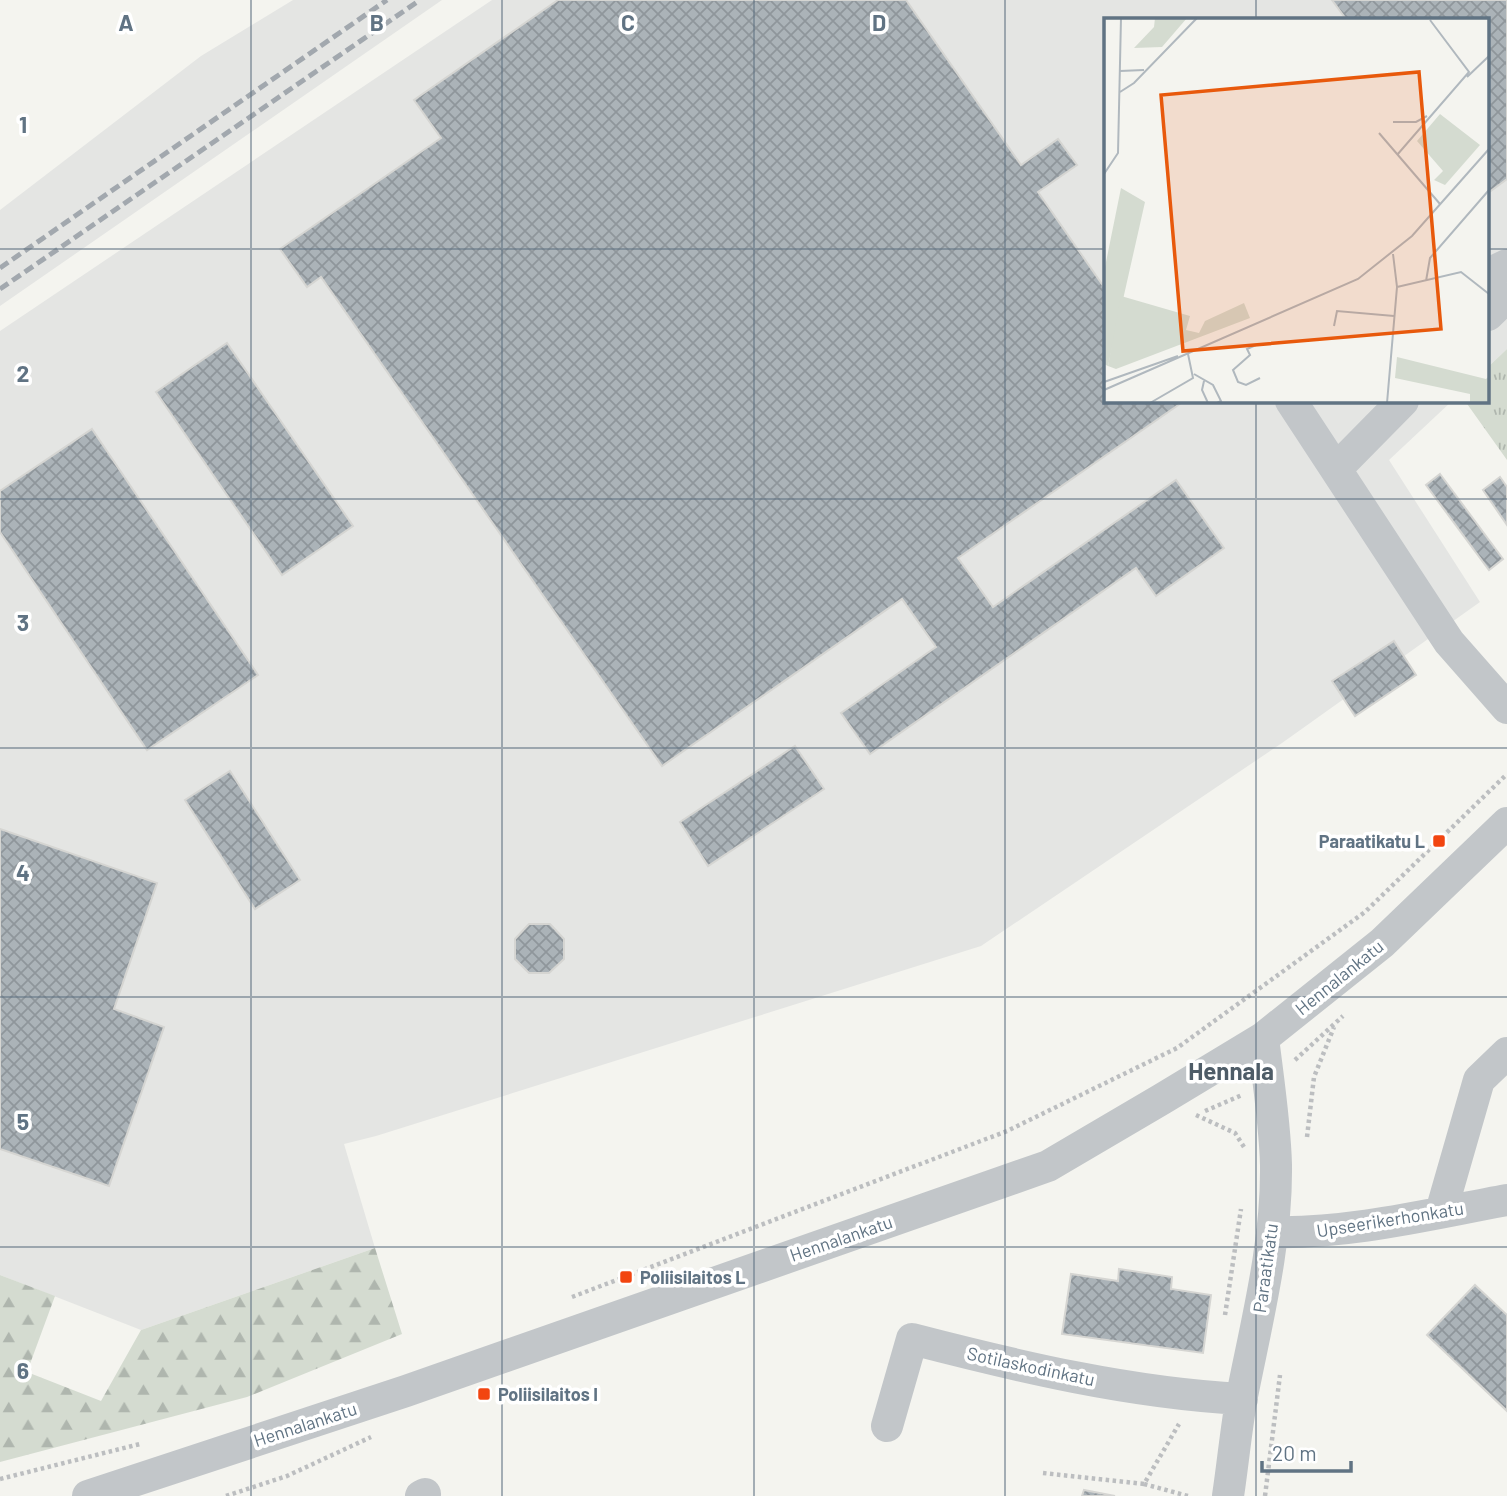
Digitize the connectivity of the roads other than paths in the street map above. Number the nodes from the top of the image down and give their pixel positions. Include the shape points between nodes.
1 (1507, 265) edge
2 (1490, 273) edge
3 (1507, 296) edge
4 (1490, 313) edge
5 (1292, 402) edge
6 (1402, 402) edge
7 (1336, 469) junction
8 (1507, 708) edge
9 (1507, 823) edge
10 (1263, 1038) junction
11 (1507, 1054) edge
12 (1507, 1200) edge
13 (1441, 1212) junction
14 (1272, 1232) junction
15 (1242, 1399) junction
16 (887, 1426) dead end
17 (88, 1496) edge
18 (1228, 1496) edge

1 - 2 street
3 - 4 street
5 - 7 street
6 - 7 street
7 - 8 street via 1449,642
9 - 10 street, Hennalankatu via 1382,943
10 - 14 street, Paraatikatu via 1276,1165
10 - 17 street, Hennalankatu via 1048,1166 406,1391
11 - 13 street via 1479,1080
12 - 13 street, Upseerikerhonkatu
13 - 14 street, Upseerikerhonkatu via 1354,1228
14 - 15 street, Paraatikatu
15 - 16 street, Sotilaskodinkatu via 1094,1380 912,1339
15 - 18 street, Paraatikatu

